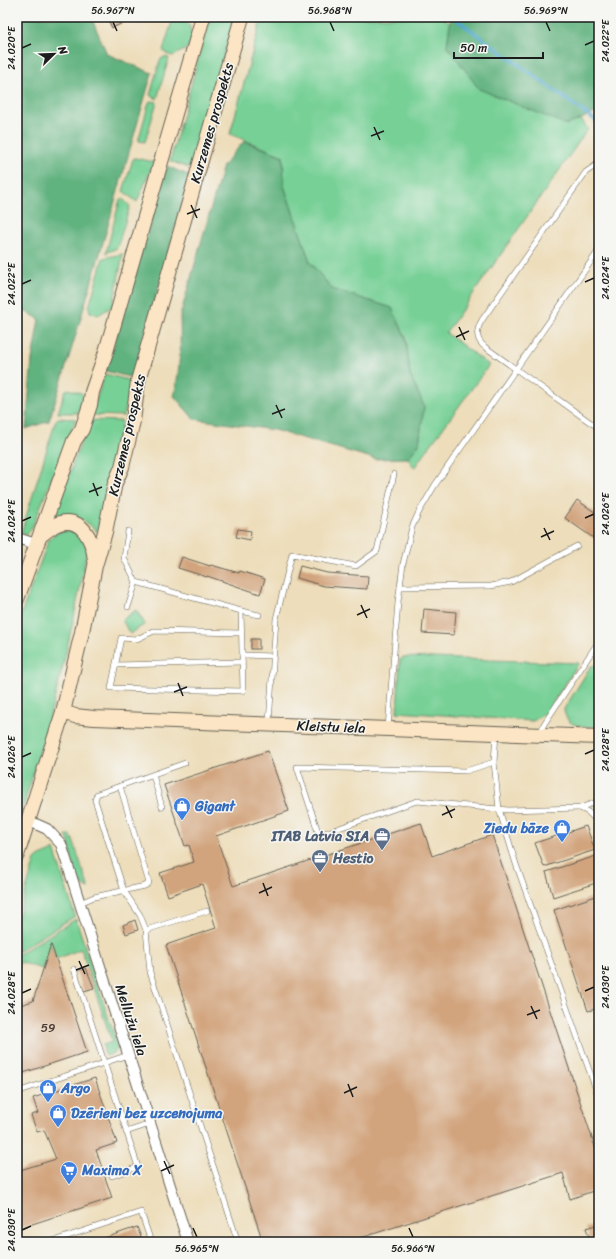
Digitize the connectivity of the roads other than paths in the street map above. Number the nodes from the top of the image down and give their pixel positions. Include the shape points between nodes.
1 (242, 17) edge
2 (199, 18) edge
3 (599, 163) edge
4 (599, 250) edge
5 (516, 370) junction
6 (599, 427) edge
7 (394, 474) dead end
8 (128, 531) dead end
9 (17, 538) edge
10 (38, 540) junction
11 (577, 546) dead end
12 (95, 566) junction
13 (136, 582) junction
14 (400, 587) junction
15 (17, 599) edge
16 (128, 607) dead end
17 (241, 611) junction
18 (259, 615) dead end
19 (241, 633) junction
20 (599, 642) edge
21 (242, 655) junction
22 (273, 656) junction
23 (242, 662) junction
24 (116, 665) junction
25 (63, 712) junction
26 (269, 724) junction
27 (388, 729) junction
28 (496, 733) junction
29 (540, 734) junction
30 (599, 737) edge
31 (494, 762) junction
32 (185, 763) dead end
33 (153, 775) junction
34 (120, 786) junction
35 (599, 801) edge
36 (162, 807) dead end
37 (499, 808) junction
38 (580, 808) junction
39 (29, 821) junction
40 (599, 823) edge
41 (17, 855) edge
42 (124, 891) junction
43 (79, 904) junction
44 (207, 911) dead end
45 (146, 930) junction
46 (74, 969) dead end
47 (128, 1055) junction
48 (103, 1063) junction
49 (17, 1092) edge
50 (599, 1098) edge
51 (150, 1124) junction
52 (126, 1132) junction
53 (112, 1176) dead end
54 (50, 1242) edge
55 (151, 1242) edge
56 (188, 1242) edge
57 (238, 1242) edge

1 - 12 main road, Kurzemes prospekts via 138,382 136,408
2 - 10 main road via 90,405
3 - 5 lane via 586,172 479,326 477,335 482,345
4 - 5 lane
5 - 6 lane
5 - 14 lane via 435,485 419,512 408,544
7 - 22 lane via 377,551 356,566 292,554 276,619
8 - 13 lane via 124,558
9 - 10 street
10 - 12 main road via 55,525 78,525 87,532 94,547
10 - 15 main road
11 - 14 lane via 511,582 465,588
12 - 25 main road, Kurzemes prospekts
13 - 16 lane
13 - 17 lane
14 - 27 lane
17 - 18 lane
17 - 19 lane
19 - 21 lane
19 - 24 lane via 154,631 137,639 121,638
20 - 29 lane via 544,724
21 - 22 lane
21 - 23 lane
22 - 26 lane
23 - 24 lane
23 - 24 lane via 243,691 111,688
25 - 26 main road, Kleistu iela via 94,718
25 - 39 main road, Kurzemes prospekts
26 - 27 main road, Kleistu iela
27 - 28 main road, Kleistu iela
28 - 29 main road, Kleistu iela
28 - 31 lane
29 - 30 main road, Kleistu iela
31 - 37 lane
31 - 37 lane via 466,771 297,767 319,835 417,801
32 - 33 lane
33 - 34 lane
33 - 36 lane
34 - 42 lane via 97,794 95,800
34 - 42 lane via 149,879 145,886
35 - 38 lane
37 - 38 lane
37 - 50 lane via 516,864
38 - 40 lane
39 - 41 main road, Kurzemes prospekts
39 - 43 street, Mellužu iela via 47,829 61,844
42 - 43 lane
42 - 45 lane via 140,915
43 - 47 street, Mellužu iela
44 - 45 lane
45 - 57 lane via 150,972
46 - 48 lane
47 - 48 lane
47 - 51 street, Mellužu iela
48 - 49 lane
48 - 52 lane
51 - 52 lane
51 - 56 street, Mellužu iela
52 - 53 lane via 138,1168
54 - 55 lane via 141,1212

